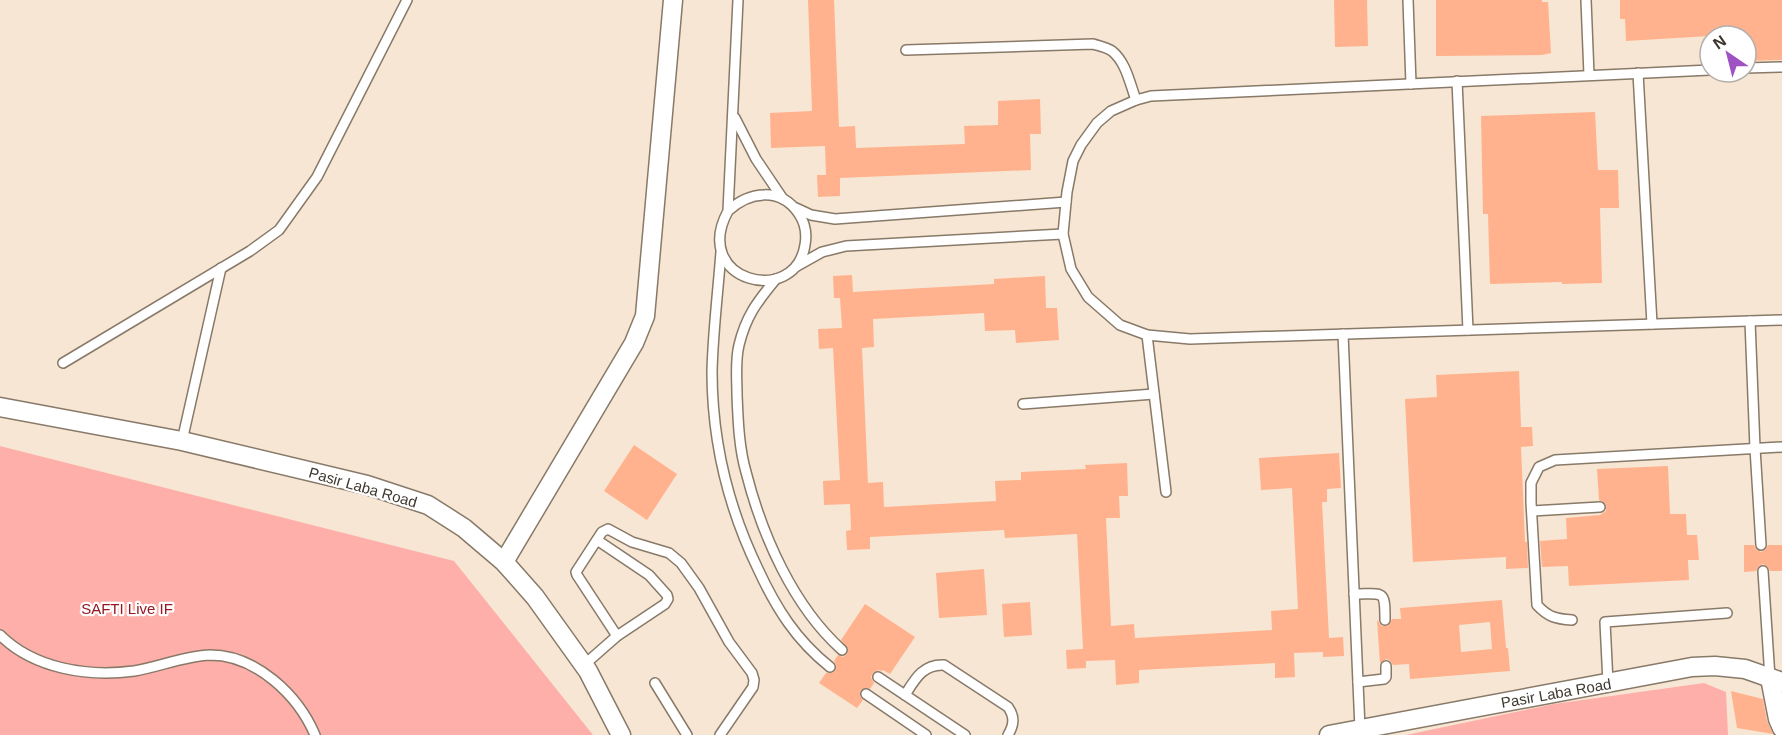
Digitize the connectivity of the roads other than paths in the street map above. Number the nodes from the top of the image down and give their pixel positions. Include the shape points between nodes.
1 (407, 0) edge
2 (673, 0) edge
3 (738, 0) edge
4 (1408, 0) edge
5 (1586, 0) edge
6 (906, 50) dead end
7 (1782, 67) edge
8 (1758, 68) edge
9 (1698, 70) edge
10 (1638, 73) junction
11 (1589, 75) junction
12 (1457, 81) junction
13 (1411, 84) junction
14 (1136, 100) junction
15 (734, 116) junction
16 (784, 200) junction
17 (1066, 202) junction
18 (794, 207) junction
19 (728, 212) junction
20 (1063, 234) junction
21 (721, 250) junction
22 (220, 268) junction
23 (792, 269) junction
24 (776, 279) junction
25 (1782, 320) edge
26 (1750, 321) junction
27 (1652, 324) junction
28 (1468, 330) junction
29 (1343, 334) junction
30 (1147, 335) junction
31 (63, 363) dead end
32 (1154, 393) junction
33 (1023, 404) dead end
34 (0, 407) edge
35 (182, 441) junction
36 (1782, 447) edge
37 (1755, 448) junction
38 (1166, 492) dead end
39 (1600, 507) dead end
40 (1532, 511) junction
41 (597, 540) junction
42 (1761, 545) dead end
43 (504, 562) junction
44 (1763, 571) dead end
45 (1354, 594) junction
46 (1727, 613) dead end
47 (1385, 620) dead end
48 (1572, 620) dead end
49 (0, 635) edge
50 (617, 636) junction
51 (842, 650) dead end
52 (584, 665) junction
53 (1386, 666) dead end
54 (830, 668) dead end
55 (878, 677) dead end
56 (1776, 680) edge
57 (1358, 682) junction
58 (655, 683) dead end
59 (1608, 683) junction
60 (866, 694) dead end
61 (905, 695) junction
62 (1782, 728) edge
63 (1360, 729) junction
64 (315, 735) edge
65 (621, 735) edge
66 (687, 735) edge
67 (720, 735) edge
68 (926, 735) edge
69 (965, 735) edge
70 (1008, 735) edge
71 (1329, 735) edge

1 - 22 lane via 317,177 296,208 279,230
2 - 43 street via 645,316 634,343
3 - 15 lane
4 - 13 lane
5 - 11 lane
6 - 14 lane via 1093,44 1110,49 1117,56
7 - 8 lane
9 - 10 lane
10 - 11 lane
10 - 27 lane
11 - 12 lane
12 - 13 lane
12 - 28 lane
13 - 14 lane via 1151,96
14 - 17 lane via 1111,111 1097,123 1072,161
15 - 16 lane via 756,159
15 - 19 lane
16 - 18 lane
16 - 19 lane via 772,195 754,196
17 - 18 lane via 835,219
17 - 20 lane
18 - 23 lane via 805,227 806,238 800,260
19 - 21 lane via 719,237
20 - 23 lane via 846,246 822,252
20 - 30 lane via 1071,269 1088,297 1120,325
21 - 24 lane via 737,273 749,279
21 - 54 lane via 712,372 724,478 750,552 783,618
22 - 31 lane
22 - 35 lane
23 - 24 lane
24 - 51 lane via 754,305 738,348 736,369 745,471 758,510 803,607
25 - 26 lane
26 - 27 lane
26 - 37 lane
27 - 28 lane
28 - 29 lane
29 - 30 lane via 1190,339
29 - 45 lane
30 - 32 lane
32 - 33 lane
32 - 38 lane
34 - 35 street, Pasir Laba Road
35 - 43 street, Pasir Laba Road via 367,485 428,505 464,528
36 - 37 lane
37 - 40 lane via 1555,460 1539,467 1531,483
37 - 42 lane
39 - 40 lane
40 - 48 lane via 1537,605 1547,616
41 - 50 lane via 577,575
41 - 50 lane via 649,575 668,599
41 - 67 lane via 608,529 632,542 669,553 681,563 753,673 753,687
43 - 52 street, Pasir Laba Road via 535,597
44 - 56 lane
45 - 47 lane via 1383,596
45 - 57 lane
46 - 59 lane via 1605,622
49 - 64 lane via 28,656 87,672 133,671 212,655 240,662 266,675 284,691 305,715
50 - 52 lane
52 - 65 street, Pasir Laba Road
53 - 57 lane via 1384,680
55 - 61 lane
56 - 59 street, Pasir Laba Road via 1745,669 1715,666
56 - 62 street
57 - 63 lane
58 - 66 lane
59 - 63 street, Pasir Laba Road
60 - 68 lane
61 - 69 lane
61 - 70 lane via 921,671 937,664 949,667 1008,707 1014,721
63 - 71 street, Pasir Laba Road

